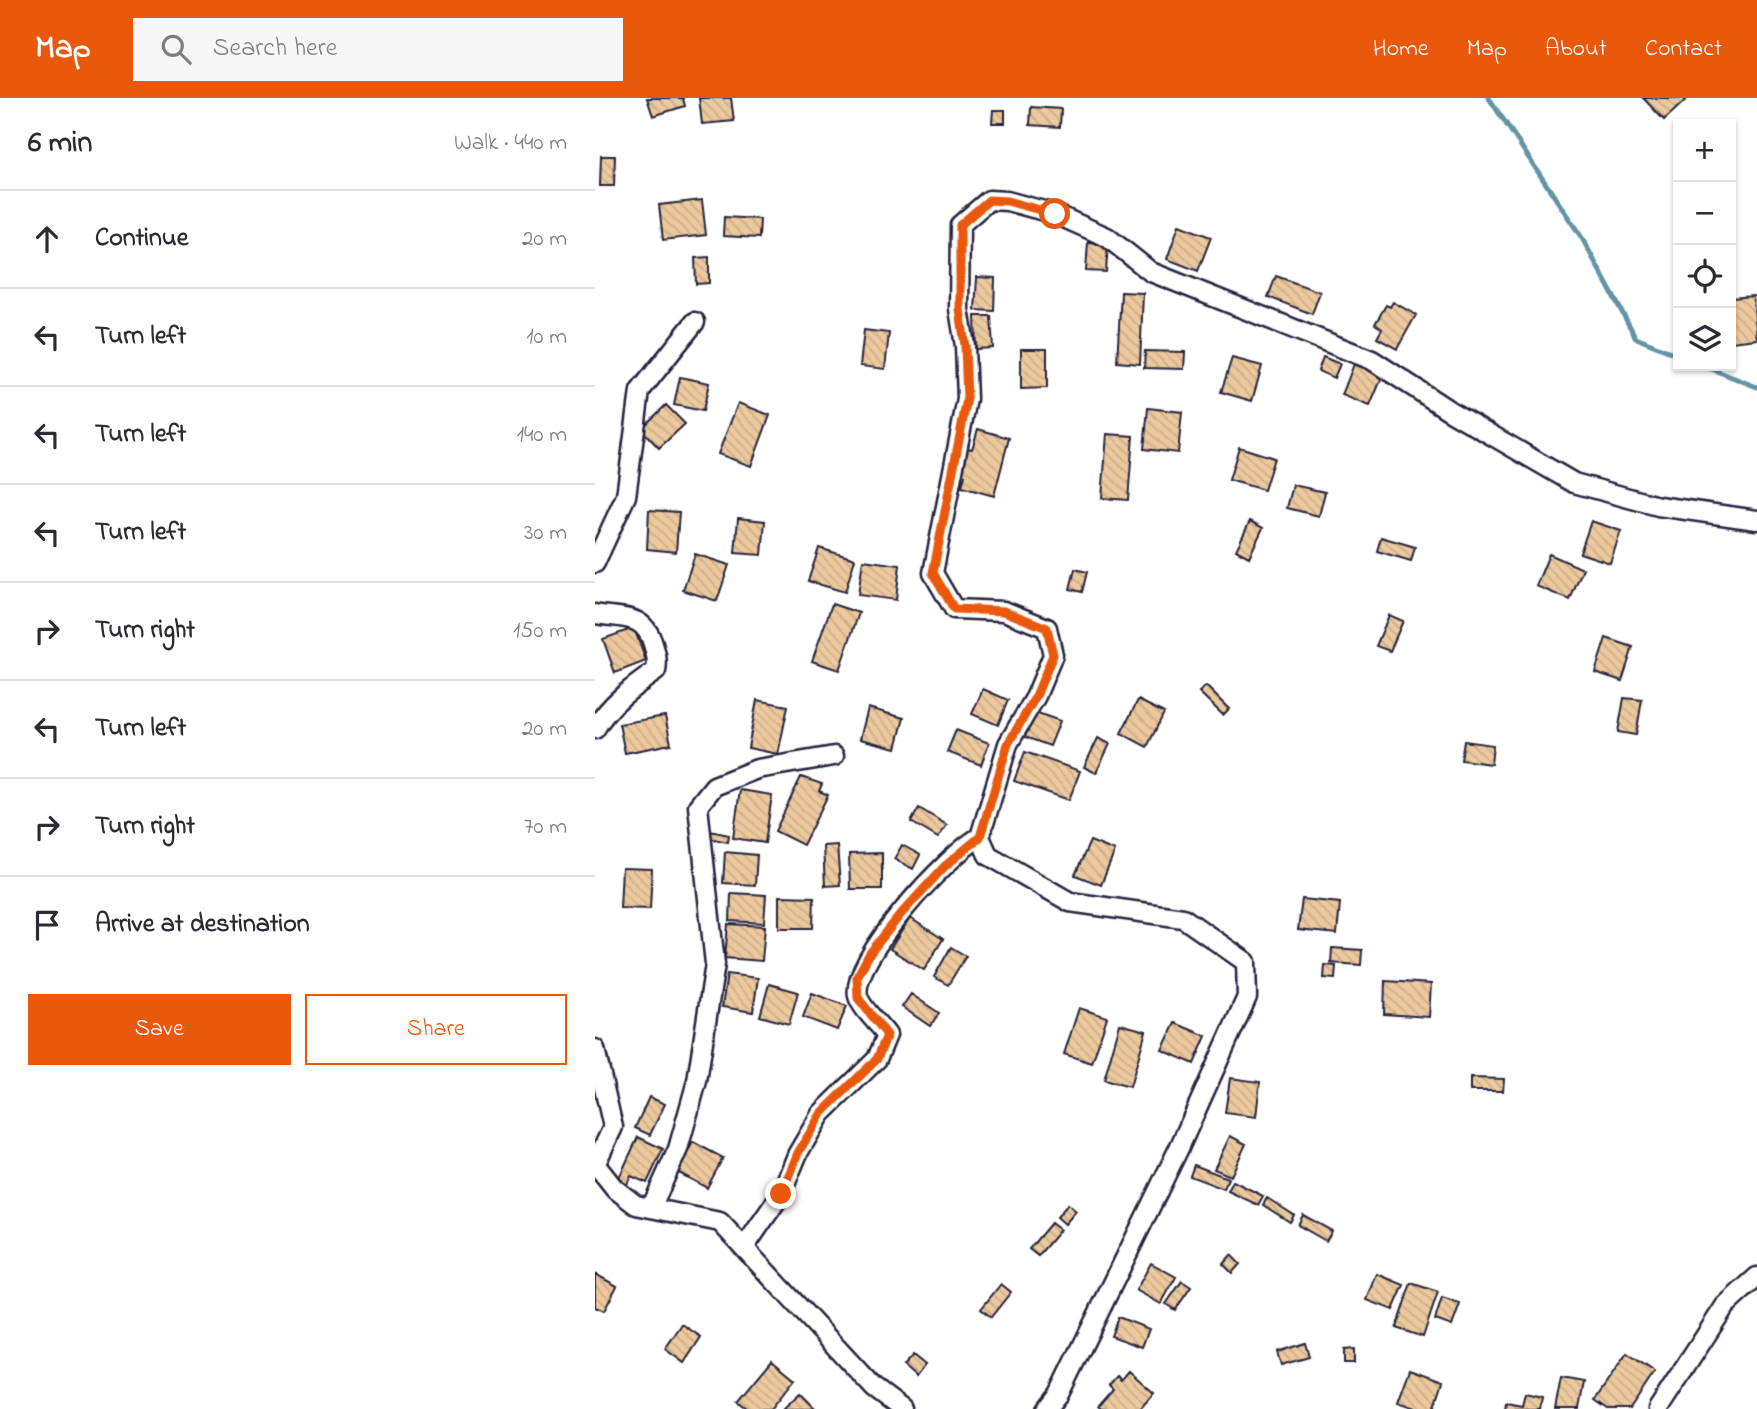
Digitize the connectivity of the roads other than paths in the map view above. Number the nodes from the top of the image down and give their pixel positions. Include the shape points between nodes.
1 (695, 322) dead end
2 (1757, 520) edge
3 (595, 563) edge
4 (595, 614) edge
5 (595, 729) edge
6 (834, 756) dead end
7 (980, 837) junction
8 (595, 1049) edge
9 (595, 1165) edge
10 (651, 1208) junction
11 (744, 1248) junction
12 (1757, 1277) edge
13 (899, 1408) edge
14 (1047, 1409) edge
15 (1658, 1409) edge

1 - 3 street via 640,391 626,496
2 - 7 street via 1658,506 1574,483 1372,360 1151,272 1107,237 1055,214 989,200 960,225 967,399 933,573 954,609 1004,611 1047,628 1053,655 1008,744
4 - 5 street via 639,620 649,630 658,661 656,671 630,689
6 - 10 street via 757,769 714,786 698,806 715,964 697,1081 678,1149
7 - 11 street via 944,867 870,953 857,977 858,998 887,1035 877,1059 821,1114 781,1194
7 - 14 street via 988,855 1070,902 1183,918 1246,962 1247,997 1242,1009 1179,1148 1059,1394
8 - 9 street via 613,1127
9 - 10 street via 636,1205
10 - 11 street via 720,1222
11 - 13 street via 874,1388
12 - 15 street via 1725,1306

